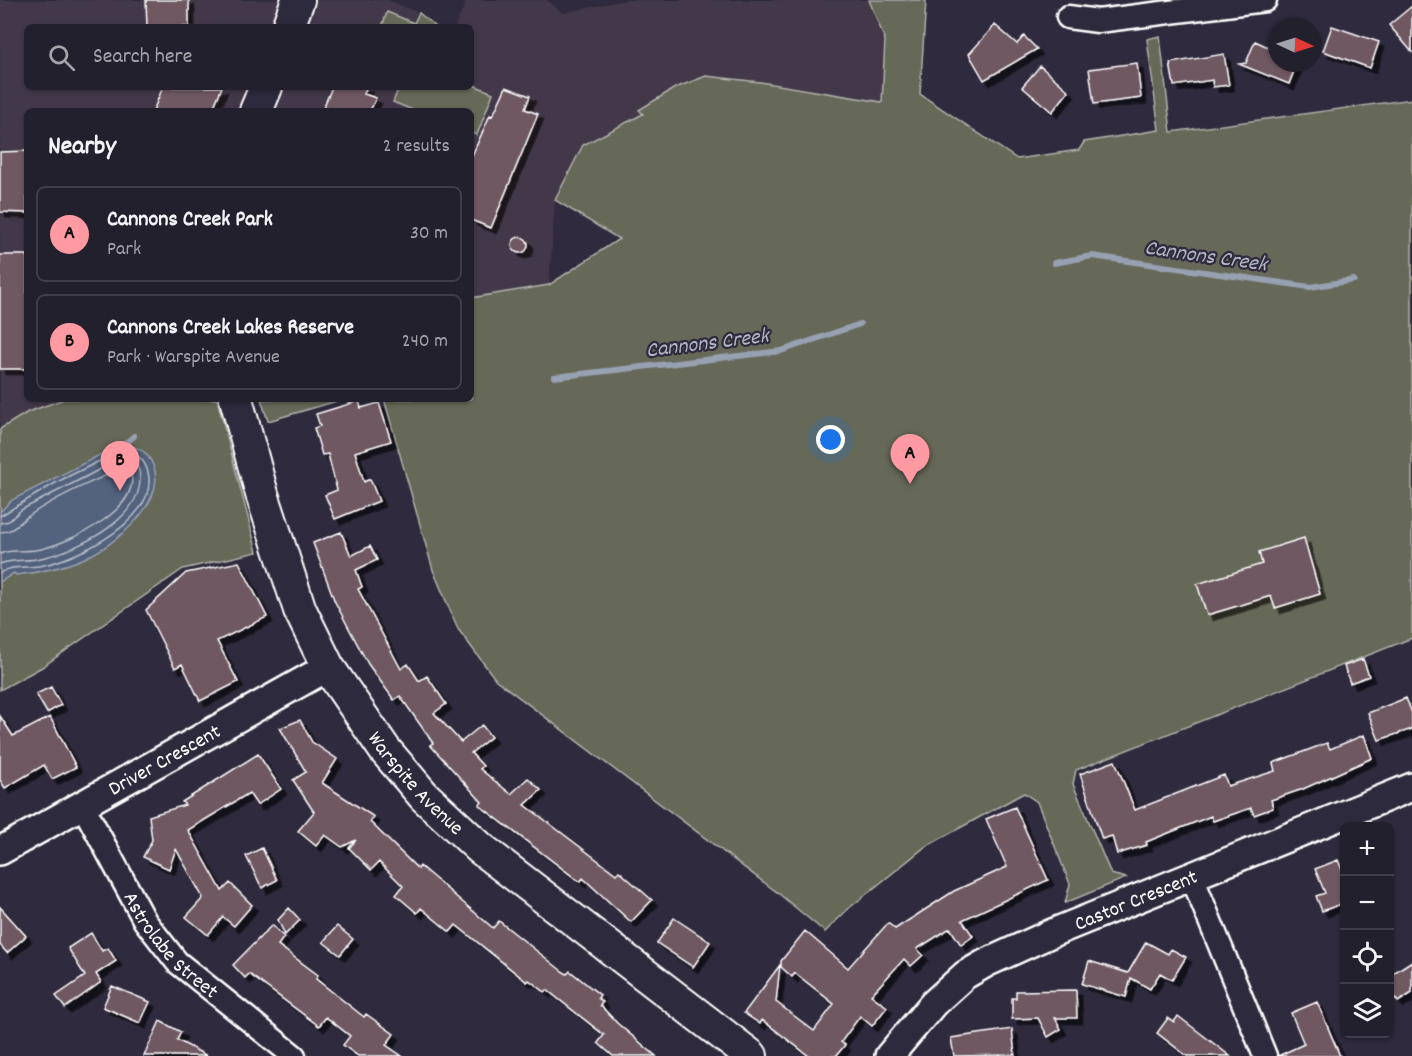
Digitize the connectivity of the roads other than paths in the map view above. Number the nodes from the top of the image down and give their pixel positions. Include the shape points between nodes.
1 (298, 0) edge
2 (1264, 0) edge
3 (1068, 17) dead end
4 (289, 24) edge
5 (265, 90) edge
6 (257, 108) edge
7 (237, 402) edge
8 (328, 668) junction
9 (1412, 787) edge
10 (81, 804) junction
11 (0, 851) edge
12 (1191, 877) junction
13 (294, 1056) edge
14 (751, 1056) edge
15 (890, 1056) edge
16 (1264, 1056) edge

1 - 4 main road
2 - 3 street via 1098,21
5 - 6 main road
7 - 8 main road, Warspite Avenue via 285,571
8 - 10 street, Driver Crescent
8 - 14 main road, Warspite Avenue via 385,750 451,822
9 - 12 street, Castor Crescent
10 - 11 street, Driver Crescent
10 - 13 street, Astrolabe Street via 145,921 177,962
12 - 15 street, Castor Crescent via 1052,933 972,971 933,1005
12 - 16 street

